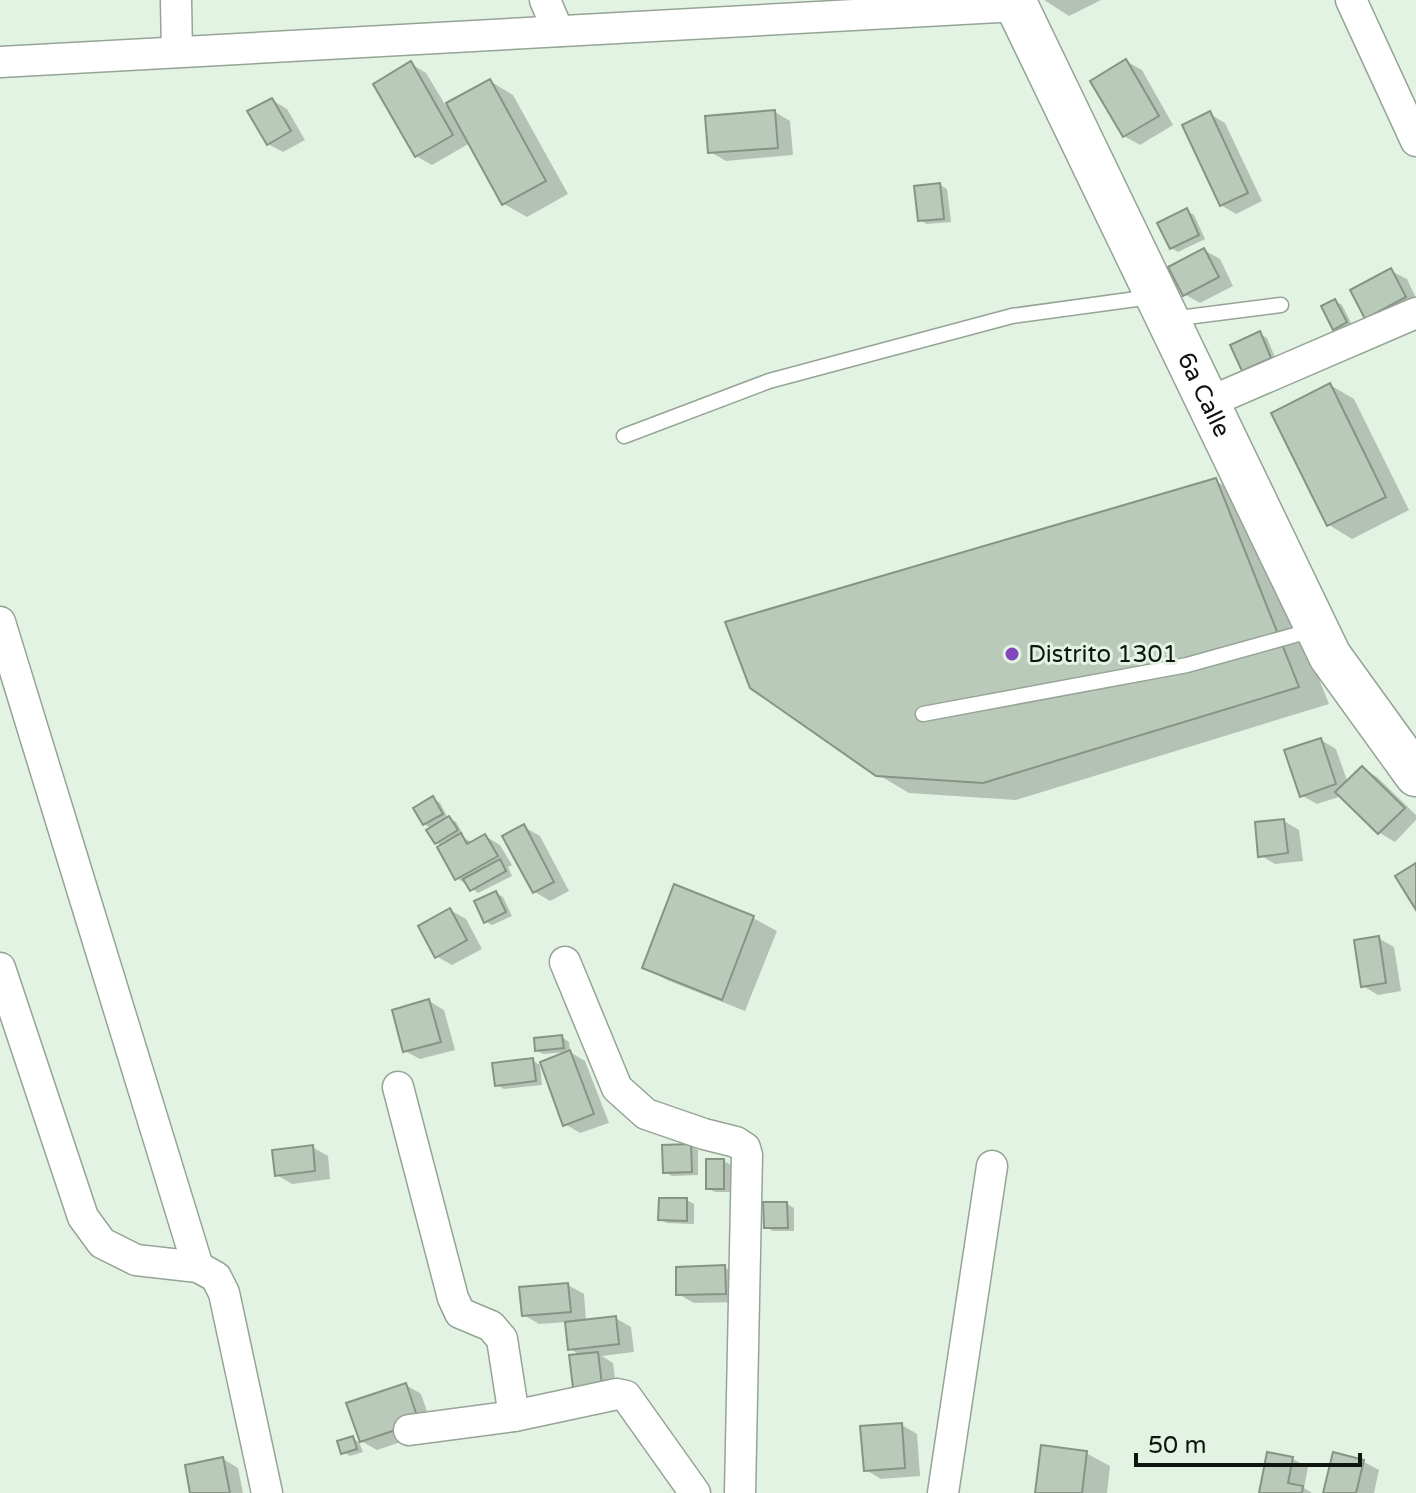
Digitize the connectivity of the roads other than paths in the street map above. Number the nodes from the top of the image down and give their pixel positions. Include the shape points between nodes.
1 (176, 0) edge
2 (545, 0) edge
3 (1351, 0) edge
4 (1016, 3) edge
5 (558, 31) junction
6 (177, 52) junction
7 (0, 62) edge
8 (1416, 141) edge
9 (1281, 305) dead end
10 (1161, 308) junction
11 (1416, 313) edge
12 (1207, 403) junction
13 (624, 436) dead end
14 (0, 622) edge
15 (1317, 629) junction
16 (923, 714) dead end
17 (1416, 775) edge
18 (565, 962) dead end
19 (0, 968) edge
20 (398, 1087) dead end
21 (992, 1166) dead end
22 (198, 1267) junction
23 (514, 1416) junction
24 (409, 1430) dead end
25 (267, 1493) edge
26 (695, 1493) edge
27 (740, 1493) edge
28 (943, 1493) edge

1 - 6 street
2 - 5 street
3 - 8 street
4 - 5 street
4 - 10 main road, 6a Calle
5 - 6 street
6 - 7 street
9 - 10 lane
10 - 12 main road, 6a Calle
10 - 13 lane via 997,320 769,381
11 - 12 street
12 - 15 main road, 6a Calle
14 - 22 street
15 - 16 lane via 1187,665
15 - 17 main road, 6a Calle via 1330,656
18 - 27 street via 617,1088 646,1114 745,1148
19 - 22 street via 83,1217 102,1243 136,1260
20 - 23 street via 453,1298 460,1313 491,1326 502,1339
21 - 28 street
22 - 25 street via 216,1277 224,1293
23 - 24 street
23 - 26 street via 626,1396

